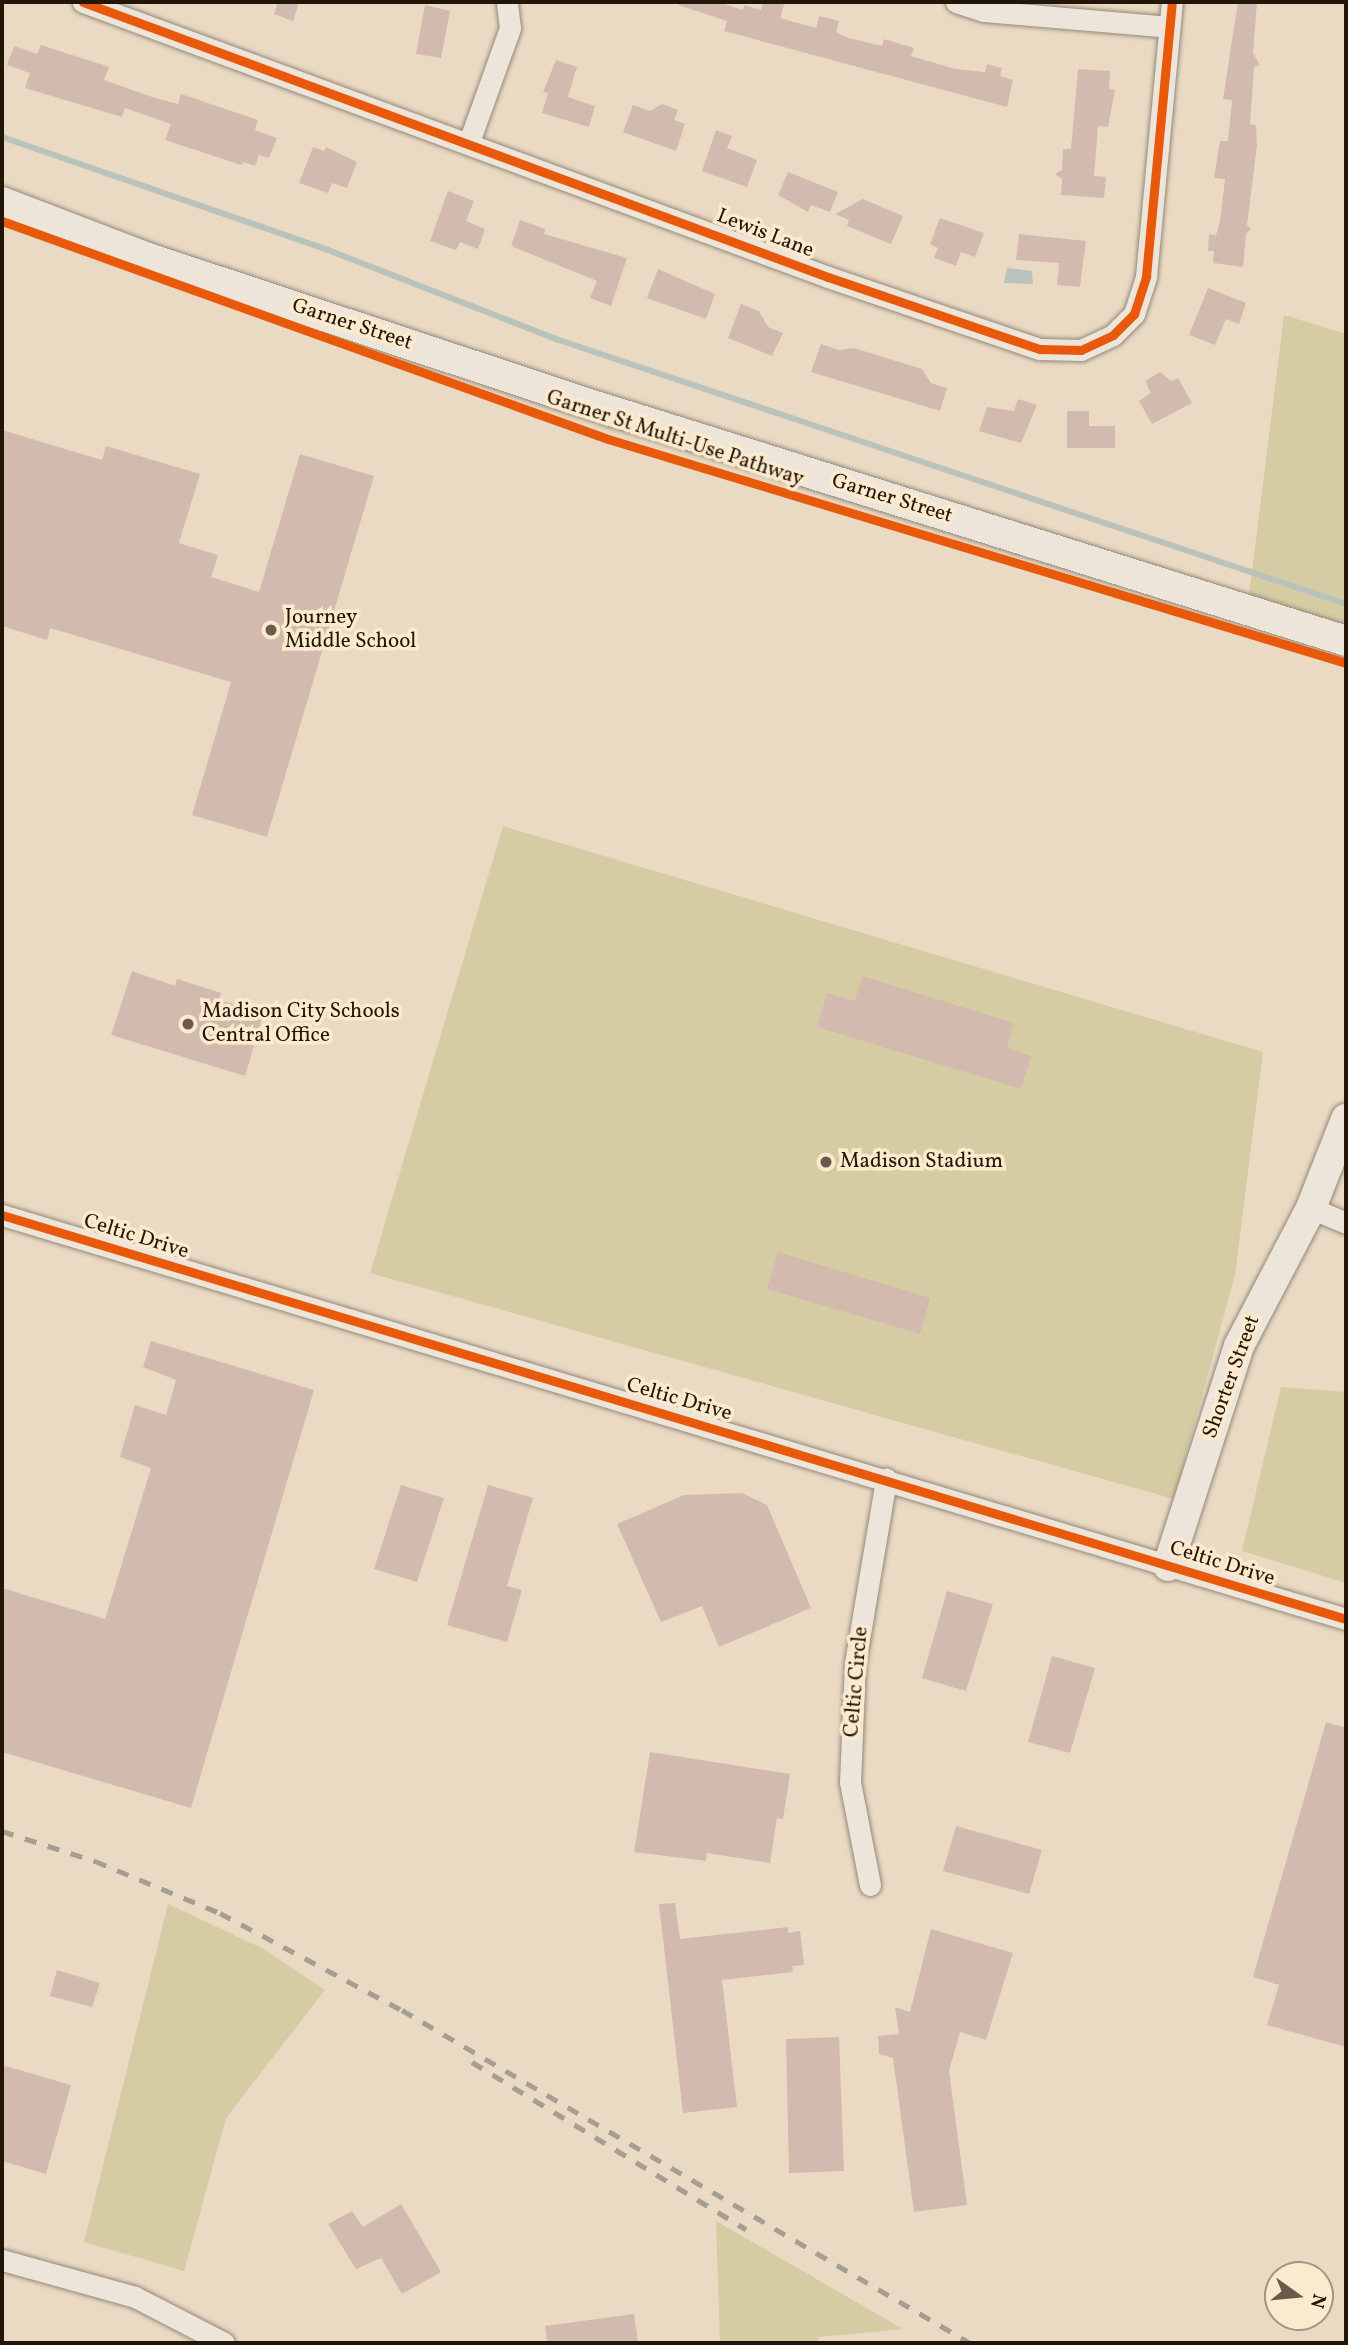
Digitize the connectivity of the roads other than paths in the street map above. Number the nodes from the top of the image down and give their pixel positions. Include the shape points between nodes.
1 (83, 2) edge
2 (507, 2) edge
3 (956, 2) edge
4 (1172, 2) edge
5 (136, 11) edge
6 (1169, 27) junction
7 (469, 142) junction
8 (2, 202) edge
9 (1346, 641) edge
10 (1346, 1119) edge
11 (1311, 1208) junction
12 (2, 1215) edge
13 (1346, 1223) edge
14 (886, 1479) junction
15 (1168, 1566) junction
16 (1346, 1619) edge
17 (870, 1885) dead end
18 (2, 2260) edge
19 (224, 2343) edge

1 - 5 street, Lewis Lane
2 - 7 street via 510,28
3 - 6 street via 984,11
4 - 6 street, Lewis Lane
5 - 7 street, Lewis Lane
6 - 7 street, Lewis Lane via 1146,276 1134,314 1113,335 1081,350 1028,345 828,277
8 - 9 street, Garner Street via 145,257 602,408
10 - 11 street, Shorter Street
11 - 13 street
11 - 15 street, Shorter Street via 1239,1346
12 - 14 street, Celtic Drive
14 - 15 street, Celtic Drive
14 - 17 street, Celtic Circle via 855,1663 850,1782
15 - 16 street, Celtic Drive
18 - 19 street via 135,2297

